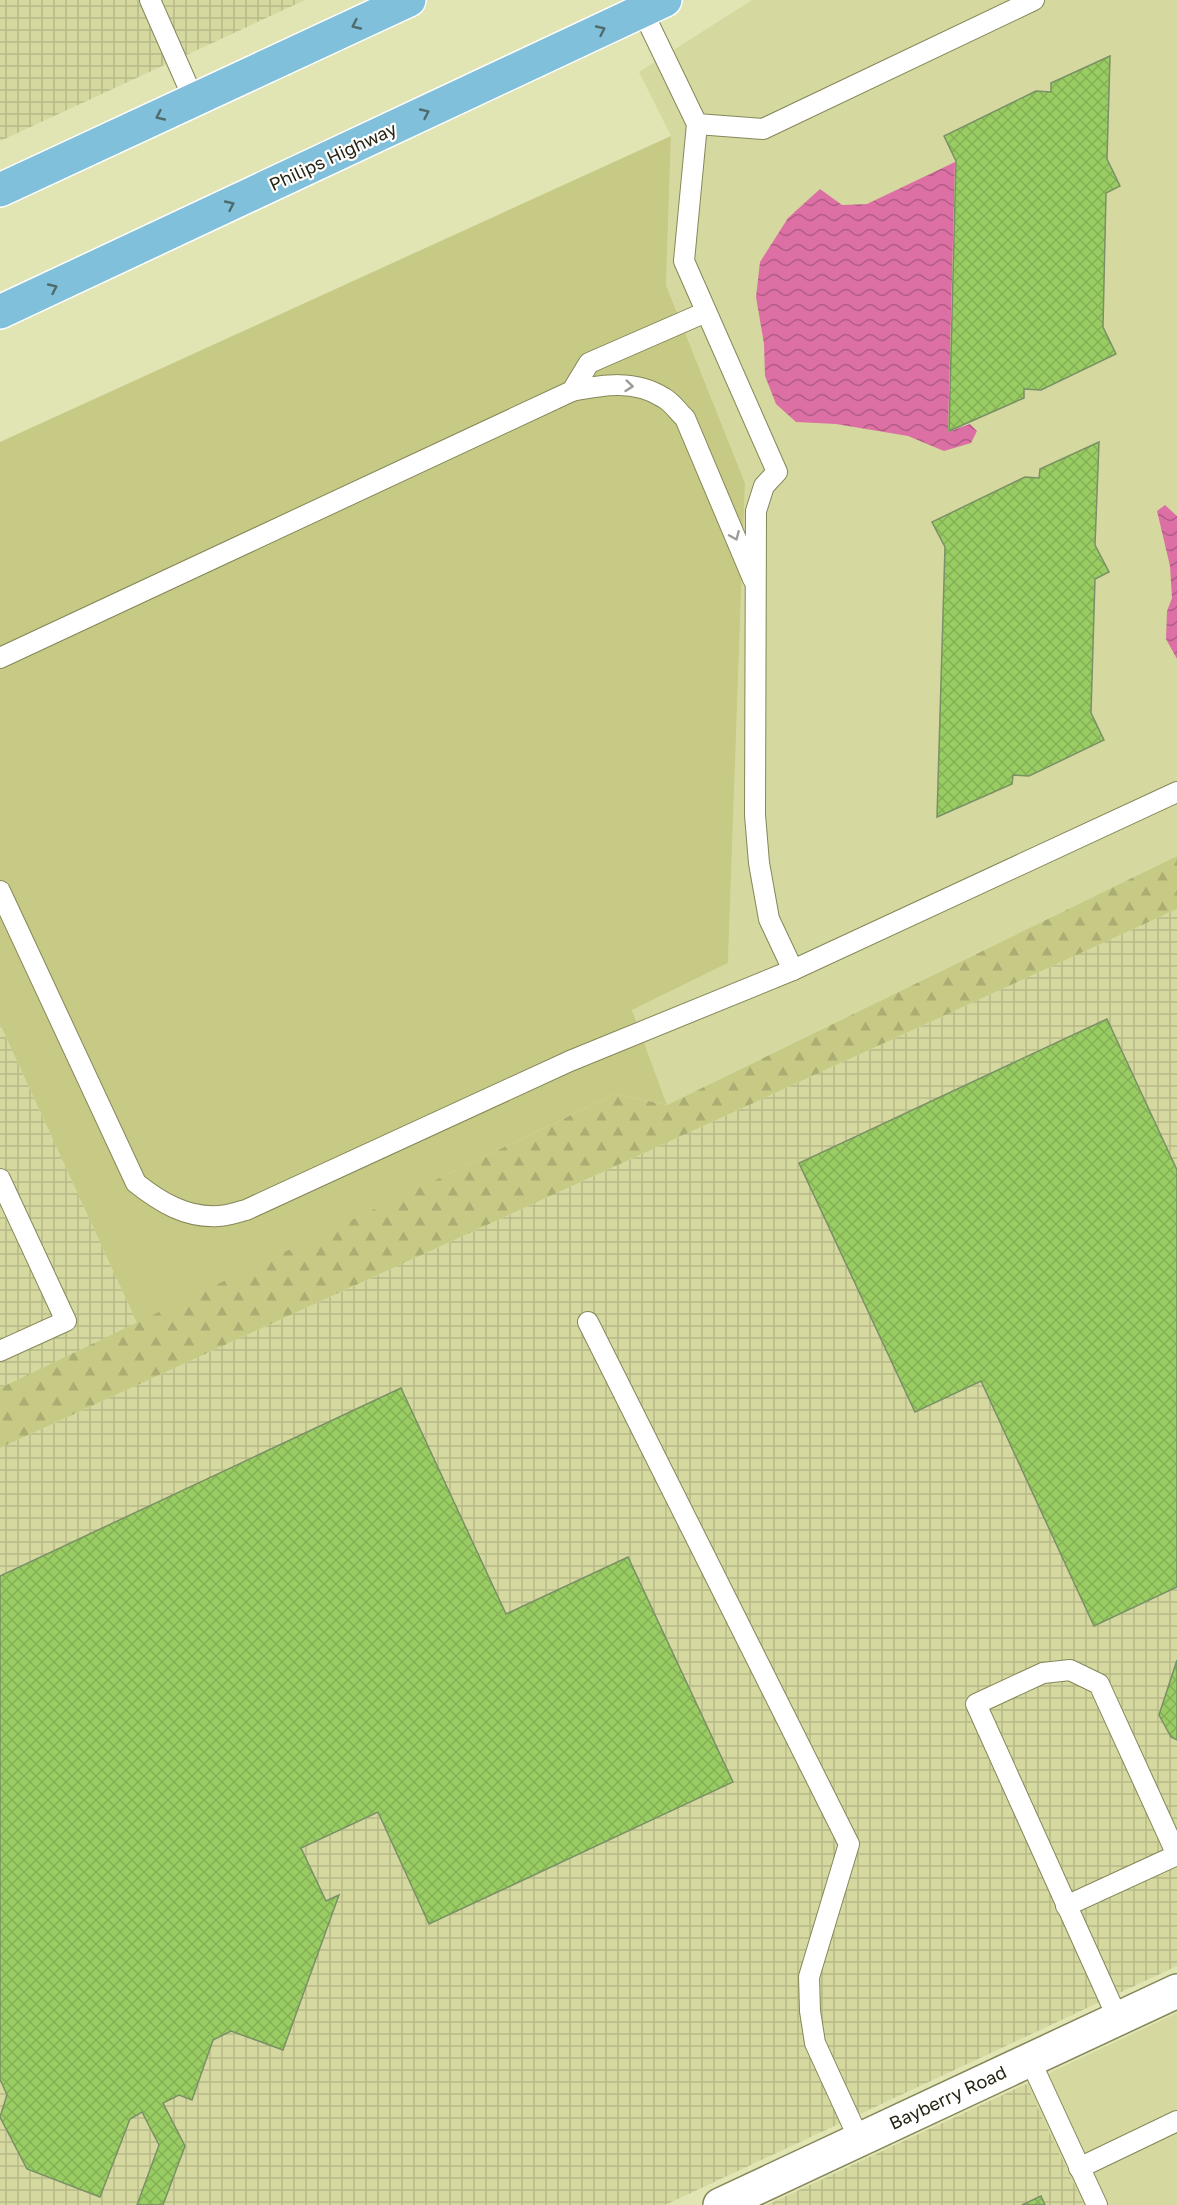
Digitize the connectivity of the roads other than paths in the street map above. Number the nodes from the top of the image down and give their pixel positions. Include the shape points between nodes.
1 (150, 0) edge
2 (409, 0) edge
3 (1034, 0) edge
4 (648, 3) edge
5 (194, 100) junction
6 (697, 124) junction
7 (0, 190) edge
8 (0, 312) edge
9 (705, 312) junction
10 (572, 391) junction
11 (756, 586) junction
12 (0, 658) edge
13 (1177, 792) edge
14 (0, 891) edge
15 (793, 970) junction
16 (0, 1179) edge
17 (588, 1322) dead end
18 (0, 1351) edge
19 (1177, 1855) edge
20 (1066, 1906) junction
21 (1177, 1991) edge
22 (1118, 2019) junction
23 (1030, 2060) junction
24 (1177, 2121) edge
25 (859, 2139) junction
26 (1079, 2168) junction
27 (739, 2201) edge
28 (1097, 2205) edge

1 - 5 lane
2 -> 5 main road
3 - 6 lane via 763,129
4 - 6 lane
8 -> 4 main road, Philips Highway
5 -> 7 main road
6 - 9 lane via 684,261
9 - 10 lane via 589,363
9 - 11 lane via 777,472 764,486 756,511
10 -> 11 lane via 610,384 641,387 666,398 685,418
10 - 12 lane
11 - 15 lane via 755,815 759,863 769,919
13 - 15 lane
14 - 15 lane via 136,1183 157,1200 185,1212 218,1216 246,1210 570,1061
16 - 18 lane via 66,1321
17 - 25 lane via 849,1844 809,1977 810,2011 815,2043
19 - 20 lane
19 - 20 lane via 1099,1684 1070,1670 1043,1673 976,1704
20 - 22 lane
21 - 22 street, Bayberry Road
22 - 23 street, Bayberry Road
23 - 25 street, Bayberry Road
23 - 26 lane
24 - 26 lane
25 - 27 street, Bayberry Road
26 - 28 lane

